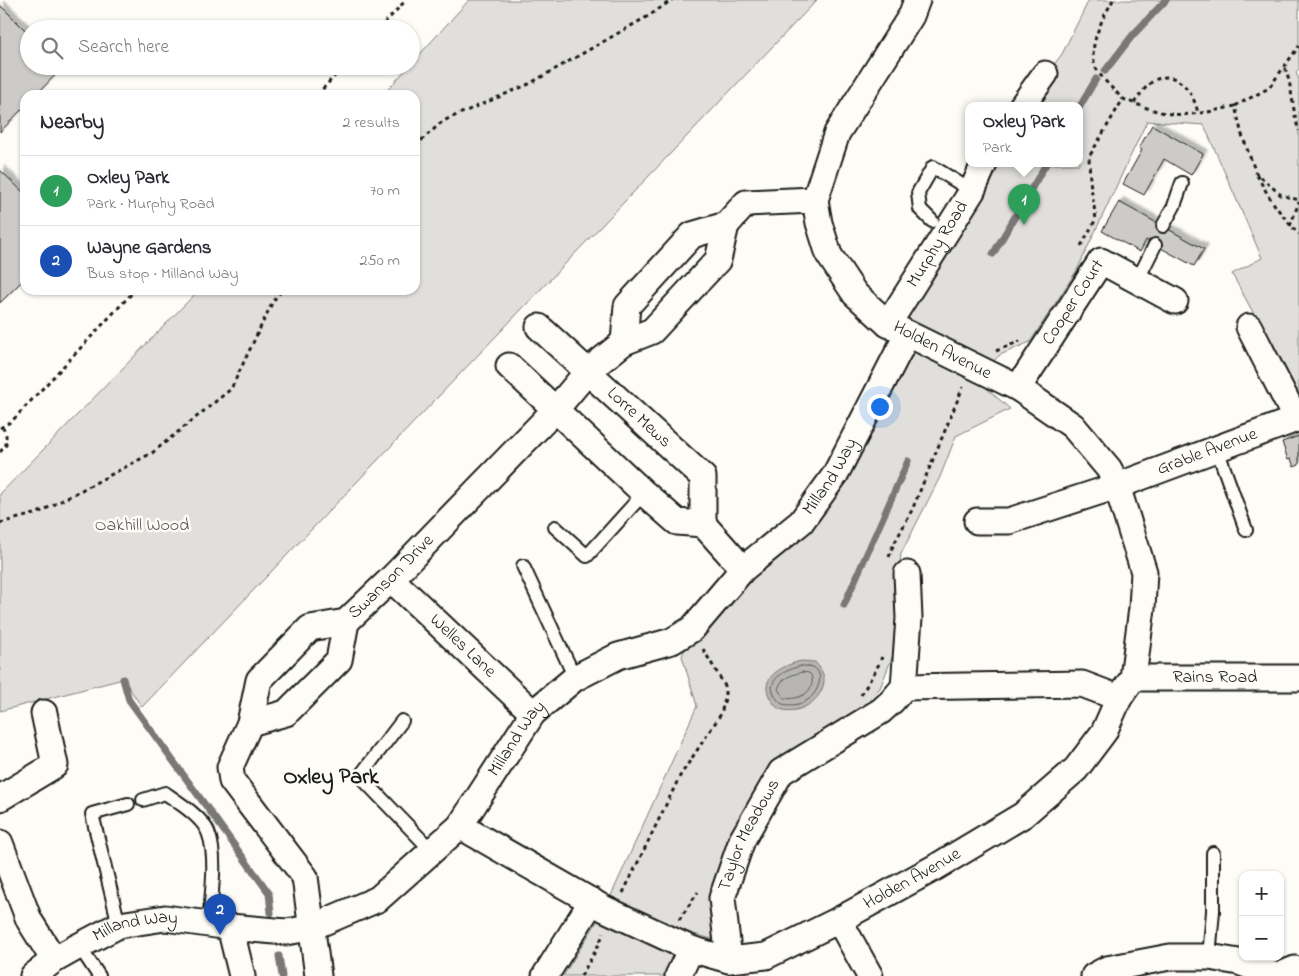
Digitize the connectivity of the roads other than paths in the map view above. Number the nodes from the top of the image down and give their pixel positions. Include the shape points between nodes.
1 (917, 0) edge
2 (1045, 74) dead end
3 (1025, 102) edge
4 (983, 167) edge
5 (1182, 183) dead end
6 (972, 191) junction
7 (815, 200) junction
8 (932, 221) dead end
9 (726, 225) junction
10 (1163, 226) dead end
11 (1155, 245) dead end
12 (1137, 281) junction
13 (1175, 301) dead end
14 (539, 327) dead end
15 (1249, 327) dead end
16 (897, 330) junction
17 (624, 342) junction
18 (509, 366) dead end
19 (588, 371) junction
20 (1018, 388) junction
21 (556, 409) junction
22 (1298, 418) edge
23 (1217, 448) junction
24 (1117, 486) junction
25 (644, 493) junction
26 (977, 521) dead end
27 (703, 524) junction
28 (555, 527) dead end
29 (1246, 530) dead end
30 (523, 566) dead end
31 (898, 568) road end
32 (743, 569) junction
33 (391, 580) junction
34 (346, 622) junction
35 (575, 678) junction
36 (1133, 678) junction
37 (1299, 678) edge
38 (904, 687) junction
39 (1118, 698) junction
40 (44, 713) dead end
41 (534, 713) junction
42 (402, 721) dead end
43 (250, 723) junction
44 (0, 798) edge
45 (143, 800) dead end
46 (128, 804) dead end
47 (460, 826) junction
48 (0, 843) edge
49 (432, 852) junction
50 (1212, 853) dead end
51 (7, 884) edge
52 (602, 907) junction
53 (839, 920) junction
54 (119, 924) junction
55 (220, 926) junction
56 (310, 928) junction
57 (79, 946) junction
58 (691, 950) junction
59 (1210, 957) junction
60 (54, 960) junction
61 (729, 960) junction
62 (1142, 969) edge
63 (1299, 971) edge
64 (33, 976) edge
65 (99, 976) edge
66 (242, 976) edge
67 (318, 976) edge
68 (545, 976) edge
69 (678, 976) edge
70 (870, 976) edge
71 (1094, 976) edge
72 (1277, 976) edge

1 - 7 street, Holden Avenue via 911,16 837,134
2 - 3 street
4 - 6 street, Murphy Road
5 - 10 lane
6 - 8 lane via 933,167 918,193 920,209
6 - 16 street, Murphy Road
7 - 9 street, Swanson Drive via 746,203
7 - 16 street, Holden Avenue via 829,255 855,294
9 - 17 street, Swanson Drive via 718,260 652,331
9 - 17 street via 692,235 628,306
11 - 12 lane
12 - 13 street, Cooper Court
12 - 20 street, Cooper Court via 1100,261
14 - 19 street, Lorre Mews
15 - 22 street
16 - 20 street, Holden Avenue
16 - 32 street, Milland Way via 835,475 801,522
17 - 19 street, Swanson Drive
18 - 21 street
19 - 21 street, Swanson Drive
19 - 27 street, Lorre Mews via 703,477
20 - 24 street, Holden Avenue via 1073,426 1109,469
21 - 25 street
21 - 33 street, Swanson Drive
22 - 23 street, Grable Avenue
23 - 24 street, Grable Avenue
23 - 29 lane
24 - 26 street via 1009,521
24 - 36 street, Holden Avenue via 1144,572
25 - 27 street via 677,522
25 - 28 lane via 587,556
27 - 32 street
30 - 35 lane
31 - 38 street via 909,618
32 - 35 street, Milland Way via 692,629 672,641 618,656
33 - 34 street, Swanson Drive
33 - 41 street, Welles Lane
34 - 43 street via 339,660 286,713
34 - 43 street, Swanson Drive via 310,628 259,680
35 - 41 street, Milland Way
36 - 37 street, Rains Road
36 - 39 street, Holden Avenue
38 - 39 street via 1082,684
38 - 61 street, Taylor Meadows via 881,711 781,772 742,840 722,898
39 - 53 street, Holden Avenue via 1104,732 1076,769 1023,815
40 - 44 street via 55,765
41 - 47 street, Milland Way
42 - 49 lane via 360,776
43 - 56 street, Swanson Drive via 230,767 232,781 305,877
45 - 55 lane via 165,793 188,808 208,830
46 - 54 lane via 92,814
47 - 49 street, Milland Way
47 - 52 street, Holden Avenue
48 - 51 street
49 - 56 street, Milland Way via 378,899
50 - 59 lane
51 - 60 street
52 - 58 street, Holden Avenue
52 - 68 street
53 - 61 street, Holden Avenue via 766,956
53 - 70 street
54 - 55 street, Milland Way via 165,918
54 - 57 street, Milland Way
55 - 56 street, Milland Way via 286,932
55 - 66 street
56 - 67 street, Swanson Drive
57 - 60 street, Milland Way
57 - 65 lane
58 - 61 street, Holden Avenue
58 - 69 street
59 - 62 street via 1170,956
59 - 72 street via 1239,962
60 - 64 street, Milland Way
62 - 71 street via 1107,969
63 - 72 street via 1295,969

